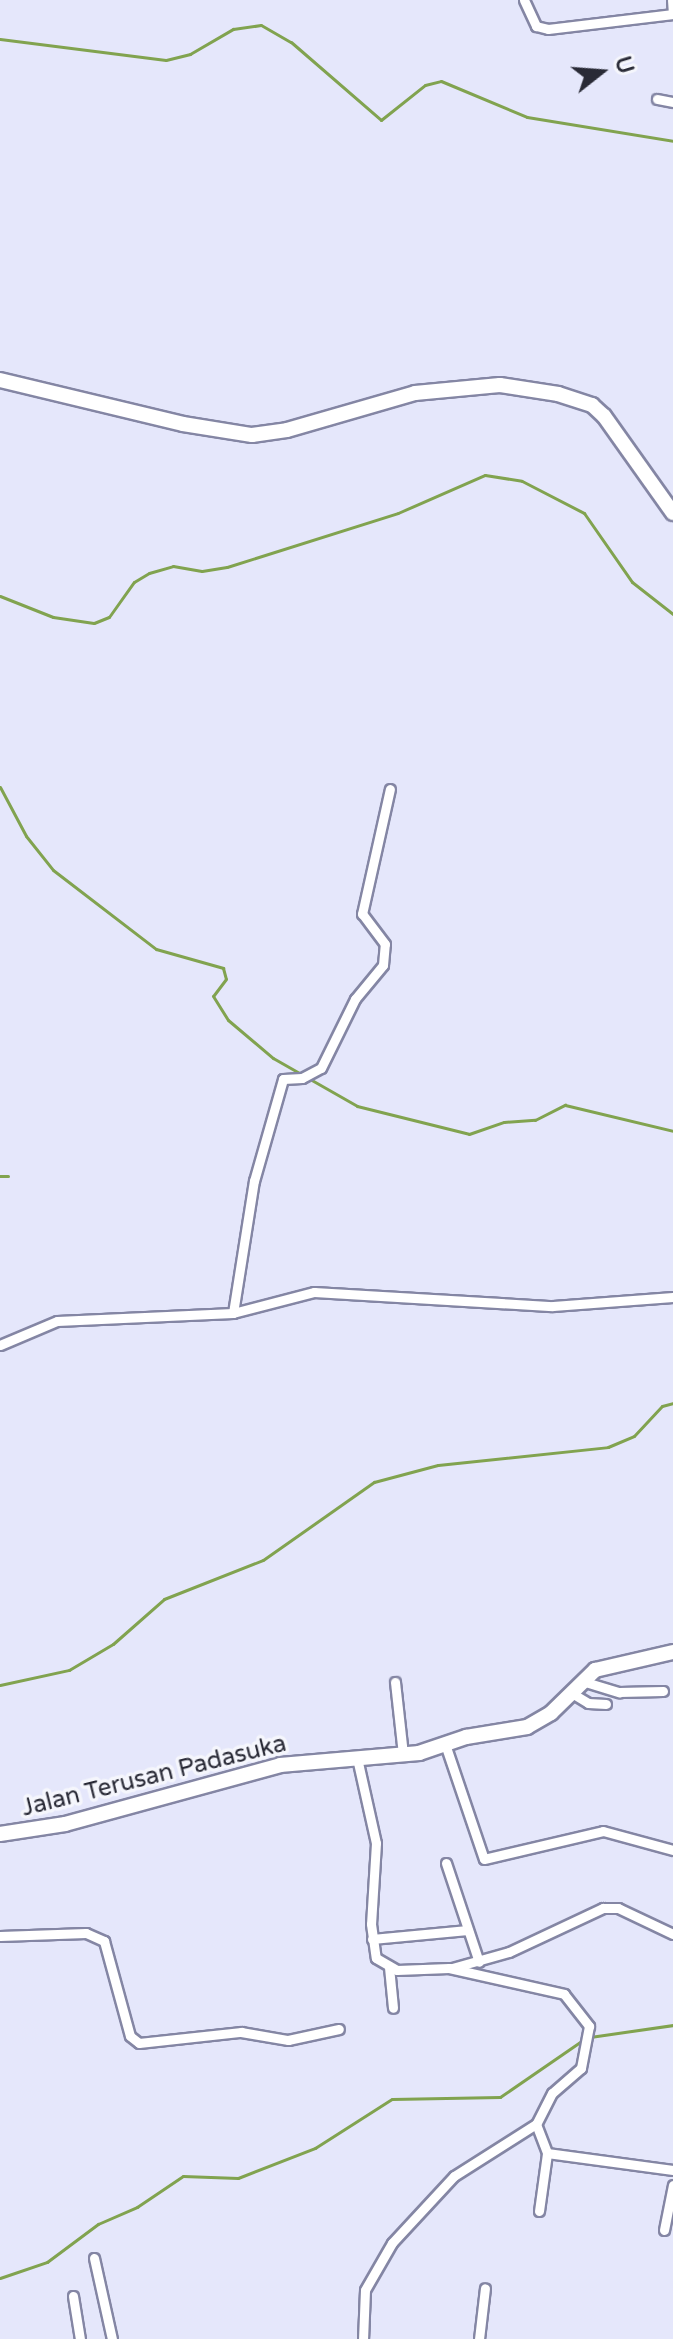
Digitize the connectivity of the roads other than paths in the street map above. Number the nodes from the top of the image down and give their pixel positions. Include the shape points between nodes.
1 (524, 0) edge
2 (672, 0) edge
3 (657, 99) dead end
4 (673, 102) edge
5 (0, 380) edge
6 (673, 513) edge
7 (390, 789) dead end
8 (673, 1297) edge
9 (233, 1313) junction
10 (0, 1345) edge
11 (673, 1652) edge
12 (395, 1682) dead end
13 (575, 1686) junction
14 (663, 1691) dead end
15 (606, 1704) dead end
16 (445, 1744) junction
17 (403, 1754) junction
18 (357, 1758) junction
19 (0, 1834) edge
20 (673, 1850) edge
21 (446, 1863) dead end
22 (468, 1930) junction
23 (673, 1934) edge
24 (0, 1936) edge
25 (372, 1939) junction
26 (479, 1962) junction
27 (389, 1967) junction
28 (449, 1968) junction
29 (393, 2008) dead end
30 (339, 2029) dead end
31 (536, 2124) junction
32 (547, 2153) junction
33 (673, 2170) edge
34 (673, 2185) edge
35 (539, 2211) dead end
36 (664, 2230) dead end
37 (94, 2258) dead end
38 (485, 2288) dead end
39 (73, 2296) dead end
40 (80, 2339) edge
41 (112, 2339) edge
42 (363, 2339) edge
43 (479, 2339) edge

1 - 2 street via 536,26 548,29 673,14
3 - 4 street
5 - 6 street via 252,435 415,393 500,385 558,394 592,405 604,416
7 - 9 street via 362,914 385,944 383,965 355,999 321,1068 302,1078 283,1079 254,1181
8 - 9 street via 553,1306 314,1292
9 - 10 street via 57,1321
11 - 13 street, Jalan Terusan Padasuka via 603,1666
12 - 17 street
13 - 14 street
13 - 15 street via 588,1703
13 - 16 street, Jalan Terusan Padasuka via 533,1725
16 - 17 street, Jalan Terusan Padasuka
16 - 20 street via 481,1856 490,1860 603,1831
17 - 18 street, Jalan Terusan Padasuka
18 - 19 street, Jalan Terusan Padasuka via 273,1766 65,1824
18 - 25 street via 376,1843
21 - 22 street
22 - 25 street
22 - 26 street
23 - 26 street via 618,1908 603,1908
24 - 30 street via 86,1933 104,1941 130,2036 139,2043 241,2032 288,2040
25 - 27 street via 376,1958
26 - 28 street
27 - 28 street
27 - 29 street
28 - 31 street via 564,1994 586,2016 581,2068 552,2093
31 - 32 street
31 - 42 street via 454,2176 392,2243 365,2290
32 - 33 street
32 - 35 street
34 - 36 street
37 - 41 street
38 - 43 street
39 - 40 street

